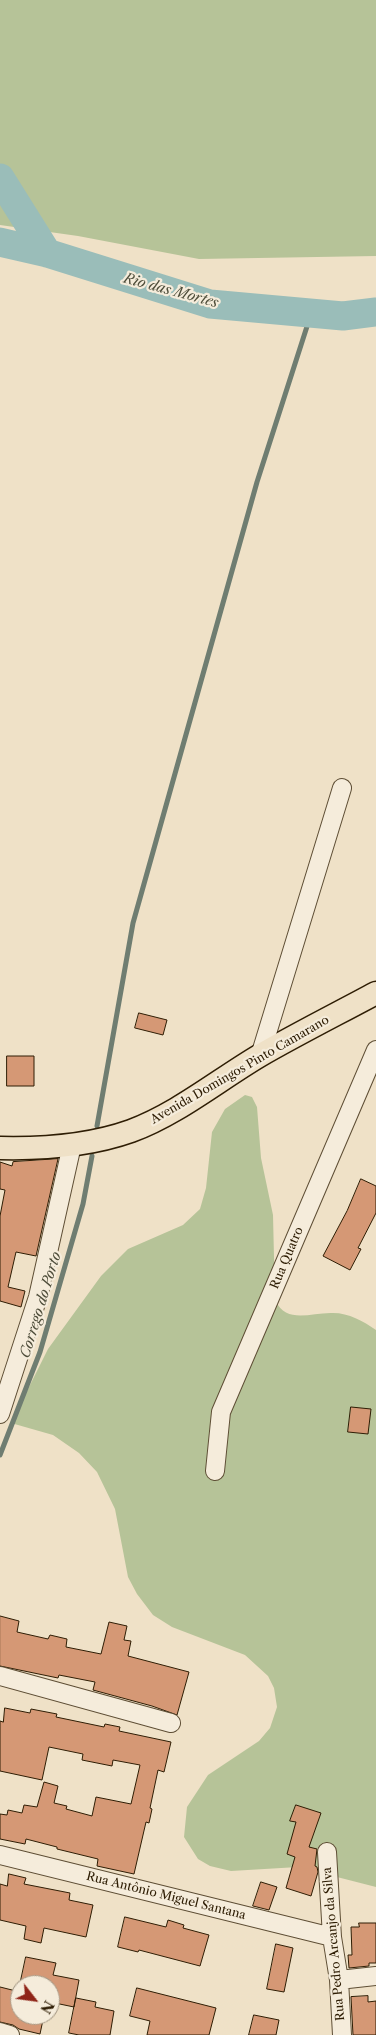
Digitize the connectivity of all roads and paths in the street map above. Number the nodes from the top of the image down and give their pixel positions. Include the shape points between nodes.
1 (342, 788) dead end
2 (376, 993) edge
3 (376, 1050) edge
4 (260, 1056) junction
5 (72, 1145) junction
6 (0, 1148) edge
7 (0, 1414) edge
8 (215, 1471) dead end
9 (0, 1676) edge
10 (171, 1723) dead end
11 (327, 1852) dead end
12 (0, 1855) edge
13 (332, 1937) junction
14 (376, 1976) edge
15 (339, 1980) junction
16 (0, 2032) edge
17 (10, 2035) edge
18 (342, 2035) edge

1 - 4 street
2 - 4 main road, Avenida Domingos Pinto Camarano
3 - 8 street, Rua Quatro via 221,1412
4 - 5 main road, Avenida Domingos Pinto Camarano via 179,1108 131,1131
5 - 6 main road, Avenida Domingos Pinto Camarano
5 - 7 street via 38,1297
9 - 10 street
11 - 13 street, Rua Pedro Arcanjo da Silva
12 - 13 street, Rua Antônio Miguel Santana
13 - 15 street, Rua Pedro Arcanjo da Silva
14 - 15 street
15 - 18 street, Rua Pedro Arcanjo da Silva
16 - 17 street

